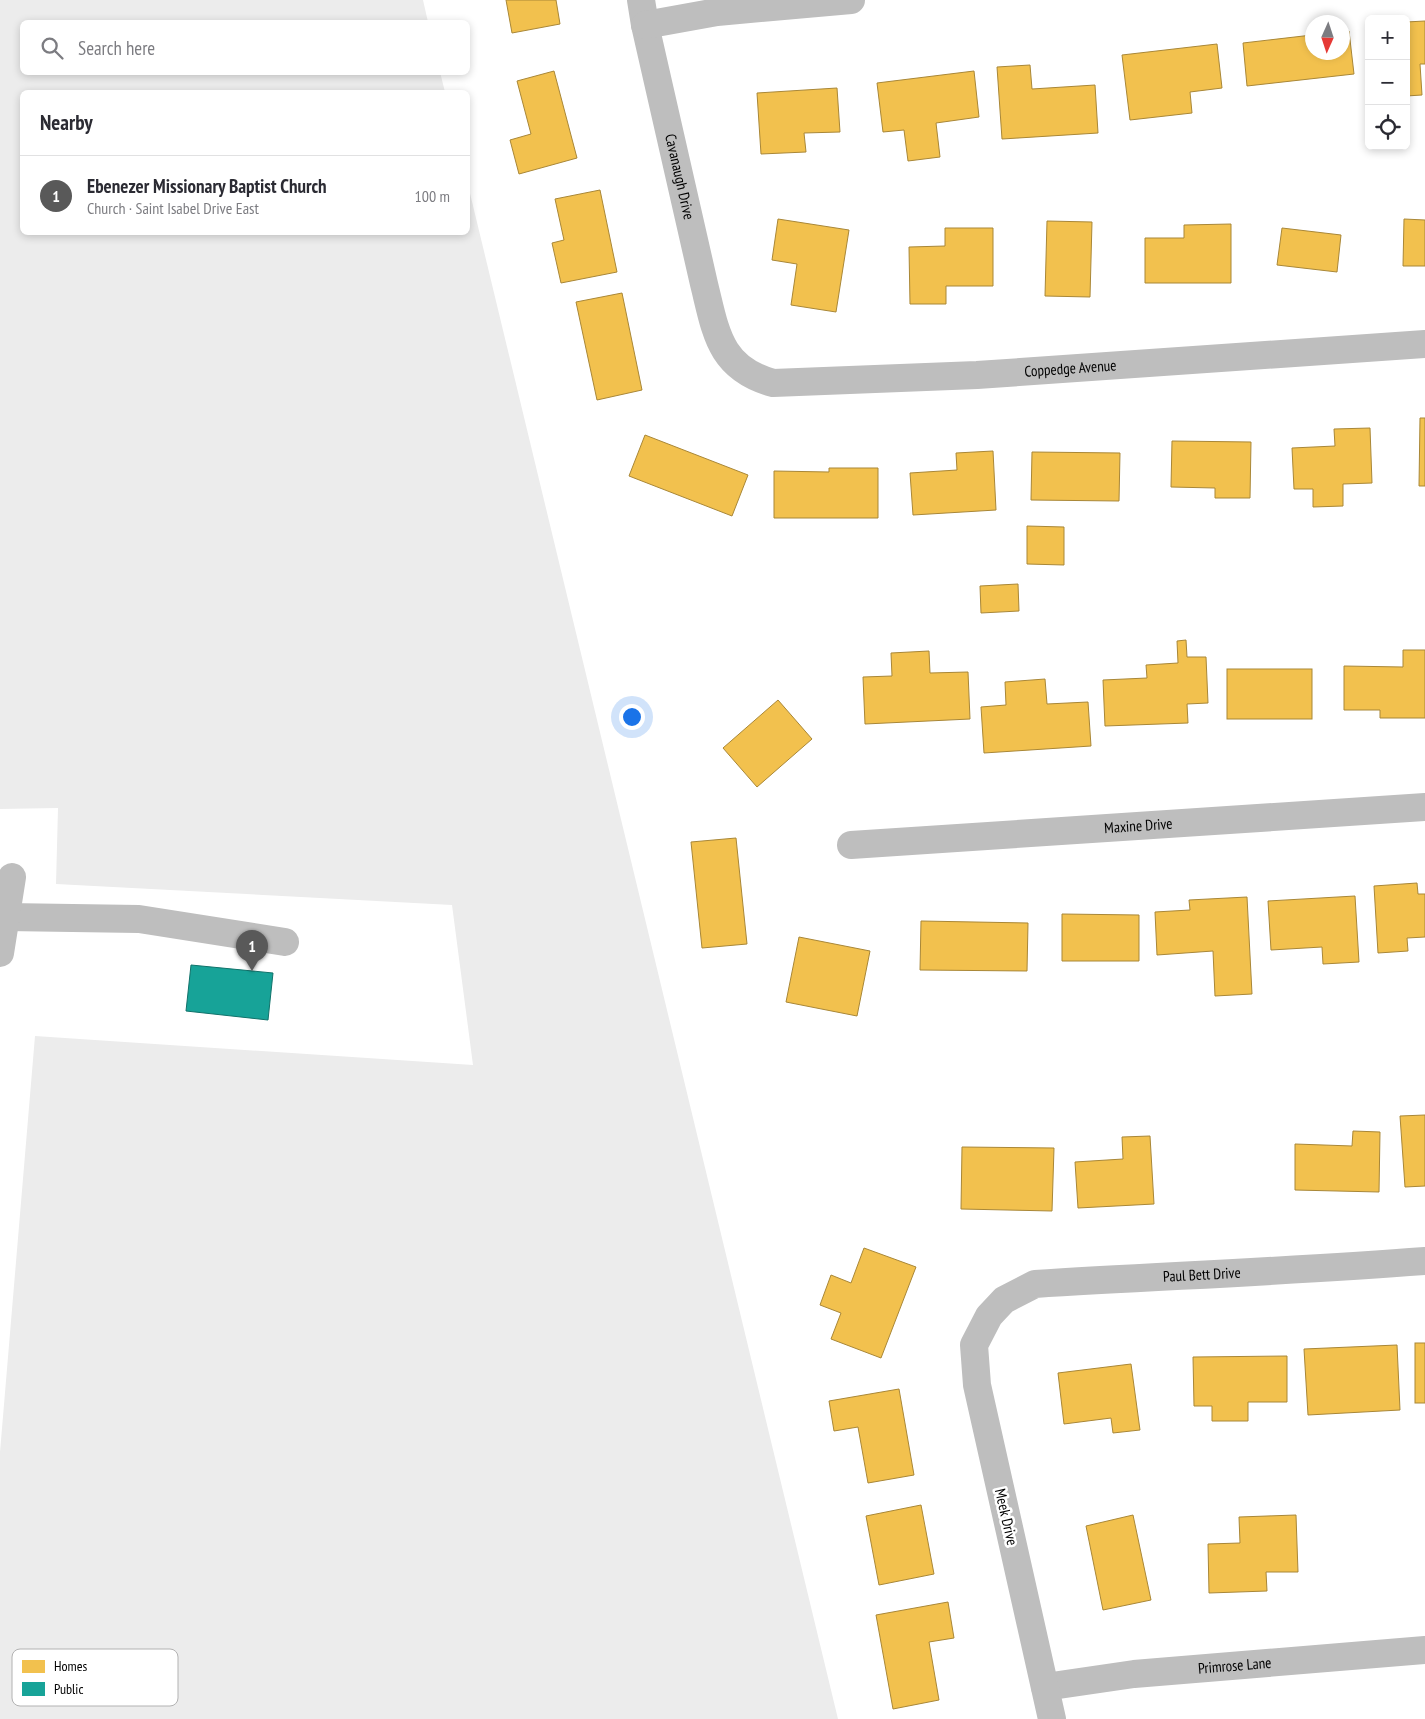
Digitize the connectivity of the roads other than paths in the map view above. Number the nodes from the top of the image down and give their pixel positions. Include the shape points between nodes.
1 (851, 0) edge
2 (643, 12) edge
3 (1425, 344) edge
4 (725, 353) joint
5 (1425, 807) edge
6 (850, 845) dead end
7 (12, 877) dead end
8 (6, 916) junction
9 (285, 942) dead end
10 (0, 953) edge
11 (1425, 1261) edge
12 (989, 1316) joint
13 (1425, 1650) edge
14 (1044, 1687) junction
15 (1052, 1719) edge

1 - 2 street via 717,12
2 - 4 street, Cavanaugh Drive via 704,284
3 - 4 street, Coppedge Avenue via 977,374 772,383 755,378
5 - 6 street, Maxine Drive
7 - 8 street
8 - 9 street via 139,919
8 - 10 street
11 - 12 street, Paul Bett Drive via 1035,1284 1004,1300
12 - 14 street, Meek Drive via 974,1345 977,1385
13 - 14 street, Primrose Lane via 1134,1674
14 - 15 street, Meek Drive

